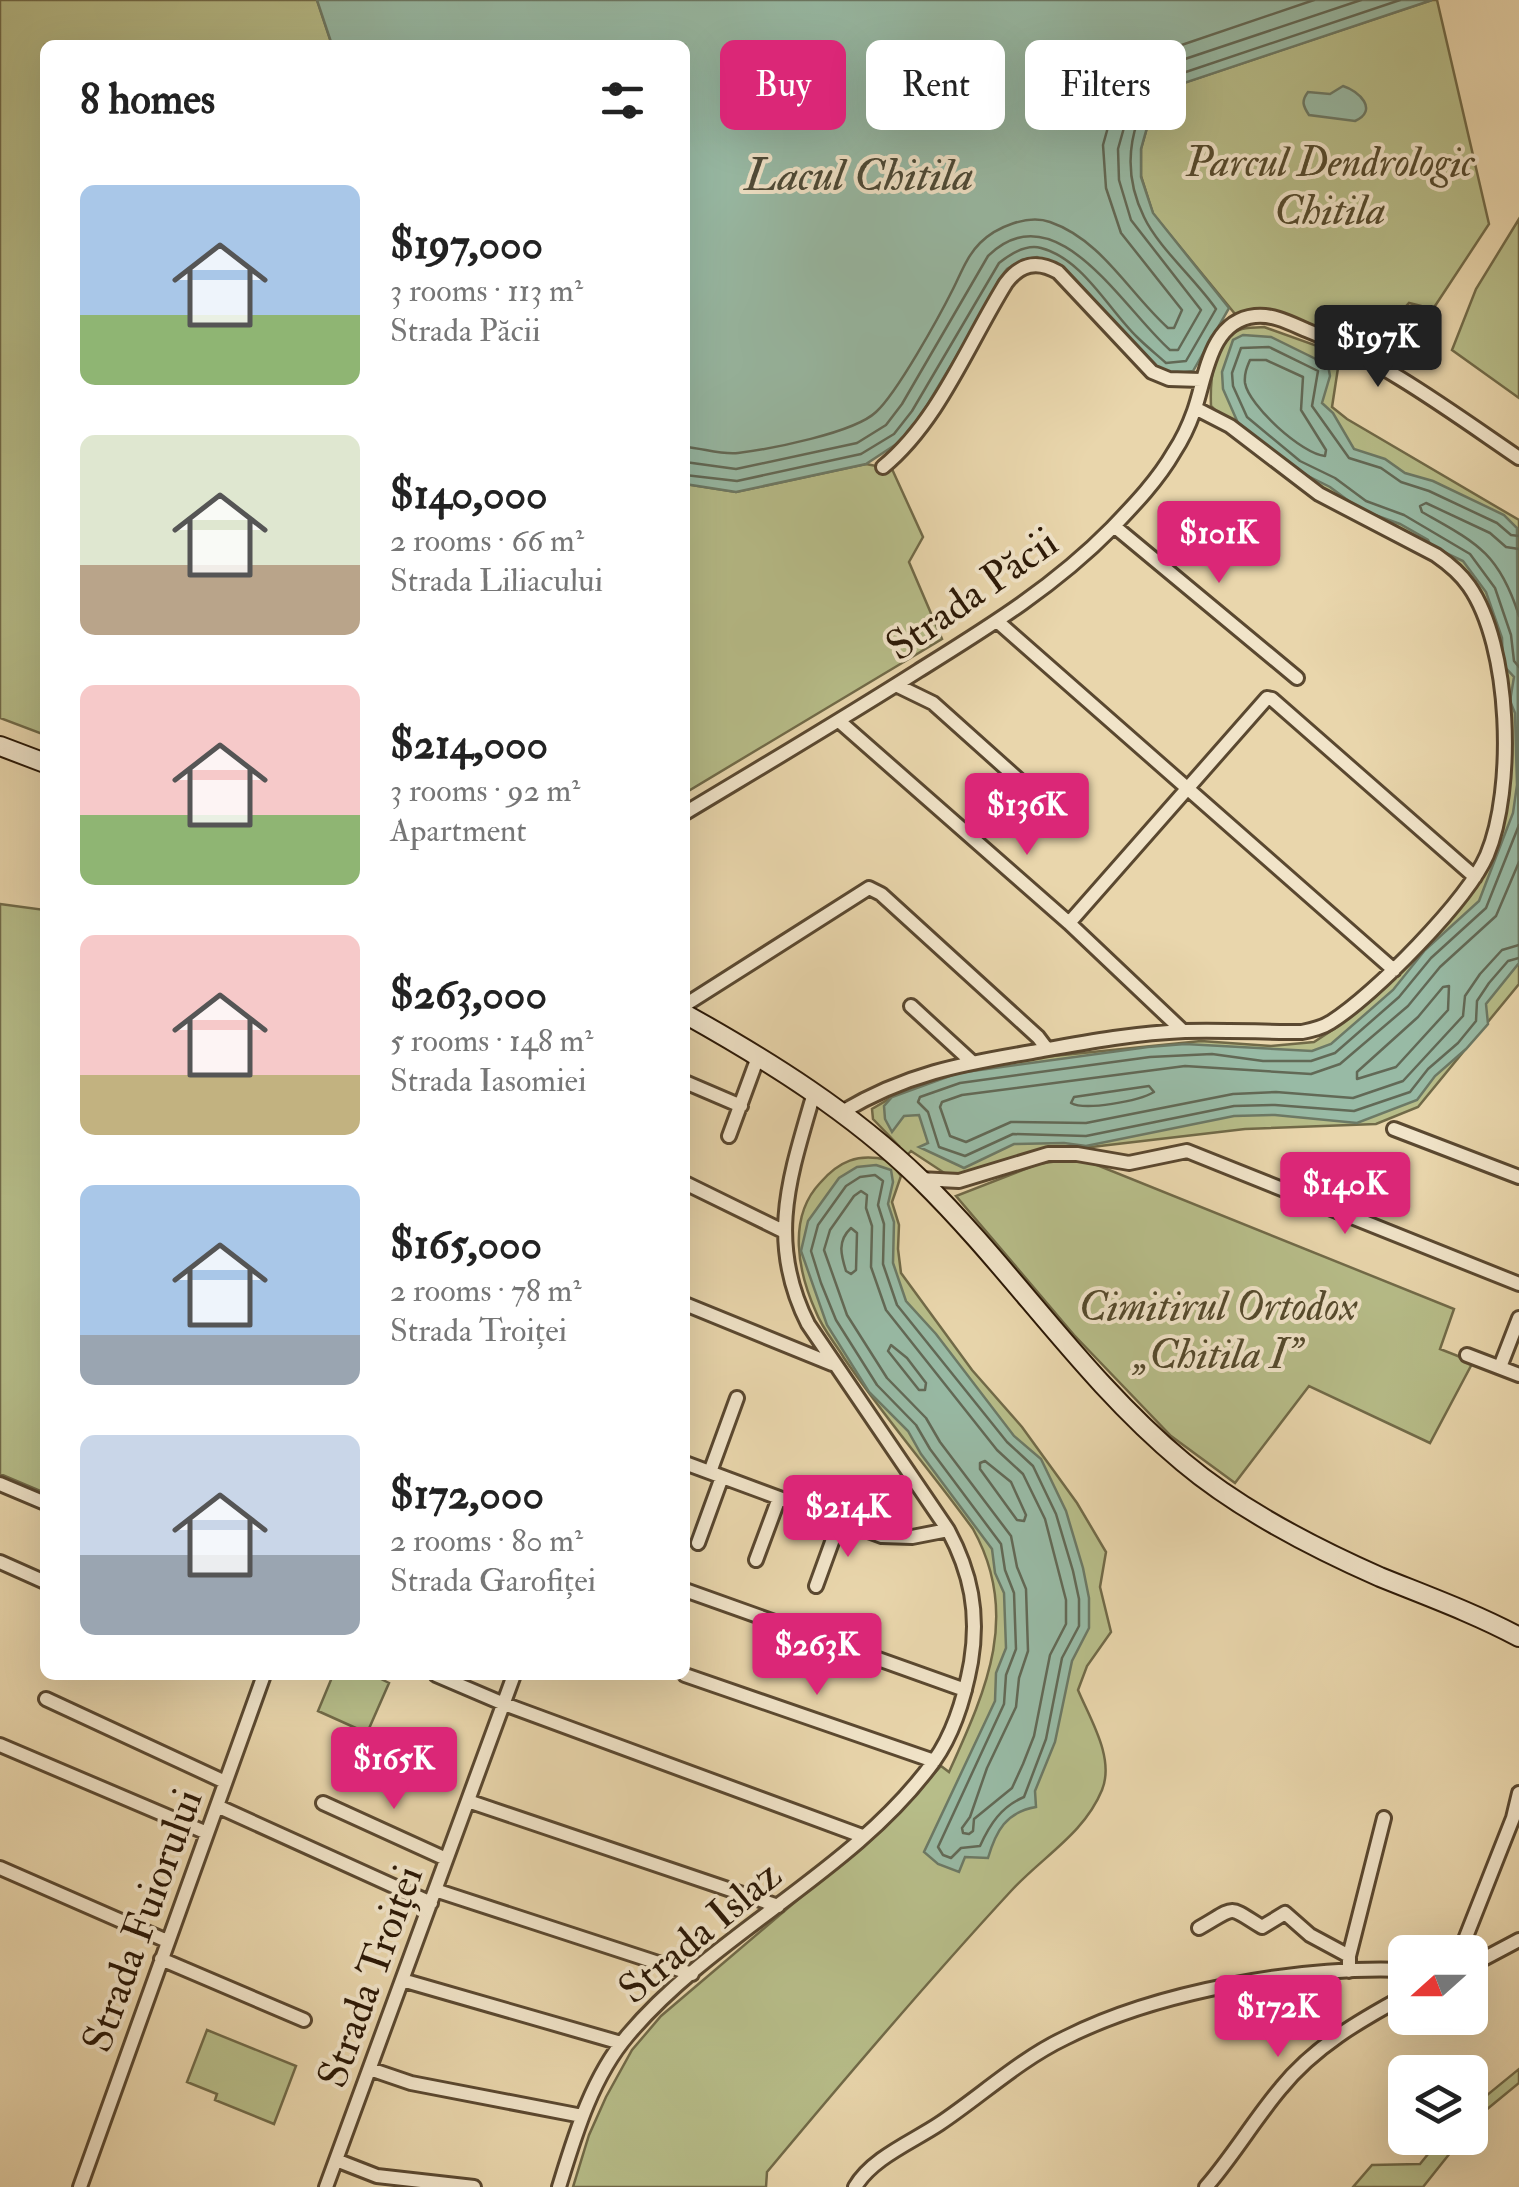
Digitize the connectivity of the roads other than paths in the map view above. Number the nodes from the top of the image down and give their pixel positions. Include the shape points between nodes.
1 (1201, 380) junction
2 (1195, 408) junction
3 (1519, 458) edge
4 (883, 467) dead end
5 (1114, 526) junction
6 (998, 621) junction
7 (1297, 678) dead end
8 (896, 685) junction
9 (839, 721) junction
10 (0, 746) edge
11 (40, 760) edge
12 (1187, 790) junction
13 (1038, 797) dead end
14 (690, 810) edge
15 (1474, 877) junction
16 (1069, 923) junction
17 (1394, 970) junction
18 (690, 1001) edge
19 (912, 1006) dead end
20 (690, 1017) edge
21 (1182, 1031) junction
22 (1047, 1049) junction
23 (758, 1057) junction
24 (972, 1062) junction
25 (690, 1084) edge
26 (814, 1093) junction
27 (740, 1106) junction
28 (842, 1112) junction
29 (1394, 1129) dead end
30 (730, 1136) dead end
31 (1519, 1177) edge
32 (919, 1178) junction
33 (690, 1185) edge
34 (782, 1231) junction
35 (1519, 1284) edge
36 (690, 1306) edge
37 (1519, 1318) edge
38 (1467, 1355) dead end
39 (834, 1365) junction
40 (1500, 1368) junction
41 (1519, 1375) edge
42 (737, 1398) dead end
43 (690, 1466) edge
44 (716, 1475) junction
45 (0, 1484) edge
46 (779, 1498) junction
47 (40, 1501) edge
48 (840, 1520) junction
49 (948, 1530) junction
50 (698, 1543) dead end
51 (756, 1560) dead end
52 (0, 1562) edge
53 (40, 1580) edge
54 (816, 1586) dead end
55 (690, 1592) edge
56 (1519, 1637) edge
57 (690, 1677) edge
58 (260, 1680) edge
59 (448, 1680) edge
60 (512, 1680) edge
61 (965, 1690) junction
62 (46, 1699) dead end
63 (504, 1704) junction
64 (0, 1745) edge
65 (934, 1761) junction
66 (225, 1782) junction
67 (1519, 1793) edge
68 (468, 1801) junction
69 (323, 1803) dead end
70 (217, 1806) junction
71 (1384, 1818) dead end
72 (207, 1834) junction
73 (862, 1836) junction
74 (446, 1859) junction
75 (0, 1868) edge
76 (433, 1896) junction
77 (778, 1906) junction
78 (1199, 1928) dead end
79 (1467, 1935) edge
80 (1519, 1940) edge
81 (167, 1941) junction
82 (1488, 1956) edge
83 (161, 1958) junction
84 (1349, 1963) junction
85 (1388, 1968) edge
86 (692, 1974) junction
87 (402, 1980) junction
88 (1388, 2006) edge
89 (304, 2020) dead end
90 (621, 2043) junction
91 (370, 2069) junction
92 (582, 2116) junction
93 (336, 2160) junction
94 (80, 2187) edge
95 (326, 2187) edge
96 (474, 2187) edge
97 (559, 2187) edge
98 (856, 2187) edge
99 (1206, 2187) edge

1 - 2 street, Strada Păcii
1 - 3 street, Strada Păcii via 1226,330 1240,320 1278,318 1410,384
1 - 4 street via 1152,372 1058,272 1032,264 1013,274 930,415
2 - 5 street, Strada Păcii via 1176,450
2 - 15 street via 1230,426 1320,494 1436,555 1470,586 1490,634 1506,768 1502,807
5 - 6 street, Strada Păcii via 1043,591
5 - 7 street
6 - 8 street, Strada Păcii
6 - 12 street
8 - 9 street, Strada Păcii
8 - 13 street via 933,703
9 - 14 street, Strada Păcii
9 - 16 street
10 - 11 main road
12 - 15 street via 1262,701 1272,700
12 - 16 street
12 - 17 street
15 - 17 street
16 - 21 street
17 - 21 street via 1318,1028
18 - 22 street via 868,888
19 - 24 street
20 - 23 main road
21 - 22 street
22 - 24 street
23 - 26 main road
23 - 27 street
24 - 28 street via 914,1076
25 - 27 street
26 - 28 main road
26 - 34 street, Strada Islaz
27 - 30 street
28 - 32 main road
29 - 31 street
32 - 35 street via 959,1181 1048,1154 1129,1164 1187,1151
32 - 56 main road via 1100,1384 1188,1466 1312,1544
33 - 34 street
34 - 39 street, Strada Islaz via 792,1290
36 - 39 street
37 - 40 street
38 - 40 street
39 - 49 street, Strada Islaz
40 - 41 street
42 - 44 street
43 - 44 street
44 - 46 street
44 - 50 street
45 - 47 street
46 - 48 street
46 - 51 street
48 - 49 street via 891,1538
48 - 54 street
49 - 61 street, Strada Islaz via 974,1599
52 - 53 street
55 - 61 street
57 - 65 street
58 - 66 street, Strada Fuiorului
59 - 63 street
60 - 63 street, Strada Troiței
61 - 65 street, Strada Islaz
62 - 66 street
63 - 68 street, Strada Troiței
63 - 73 street
64 - 72 street
65 - 73 street, Strada Islaz
66 - 70 street, Strada Fuiorului
67 - 79 street
68 - 74 street, Strada Troiței
68 - 77 street
69 - 74 street
70 - 72 street, Strada Fuiorului
70 - 76 street
71 - 84 street
72 - 81 street, Strada Fuiorului
73 - 77 street, Strada Islaz
74 - 76 street, Strada Troiței
75 - 81 street
76 - 86 street
76 - 87 street, Strada Troiței
77 - 86 street, Strada Islaz
78 - 84 street via 1232,1910 1262,1927 1285,1913
80 - 82 street
81 - 83 street, Strada Fuiorului
83 - 89 street
83 - 94 street, Strada Fuiorului
84 - 85 street
84 - 98 street via 1142,2008 1086,2028 1038,2053 871,2167
86 - 90 street, Strada Islaz
87 - 90 street
87 - 91 street, Strada Troiței
88 - 99 street via 1302,2065
90 - 92 street, Strada Islaz
91 - 92 street
91 - 93 street, Strada Troiței
92 - 97 street, Strada Islaz
93 - 95 street, Strada Troiței
93 - 96 street via 376,2176

